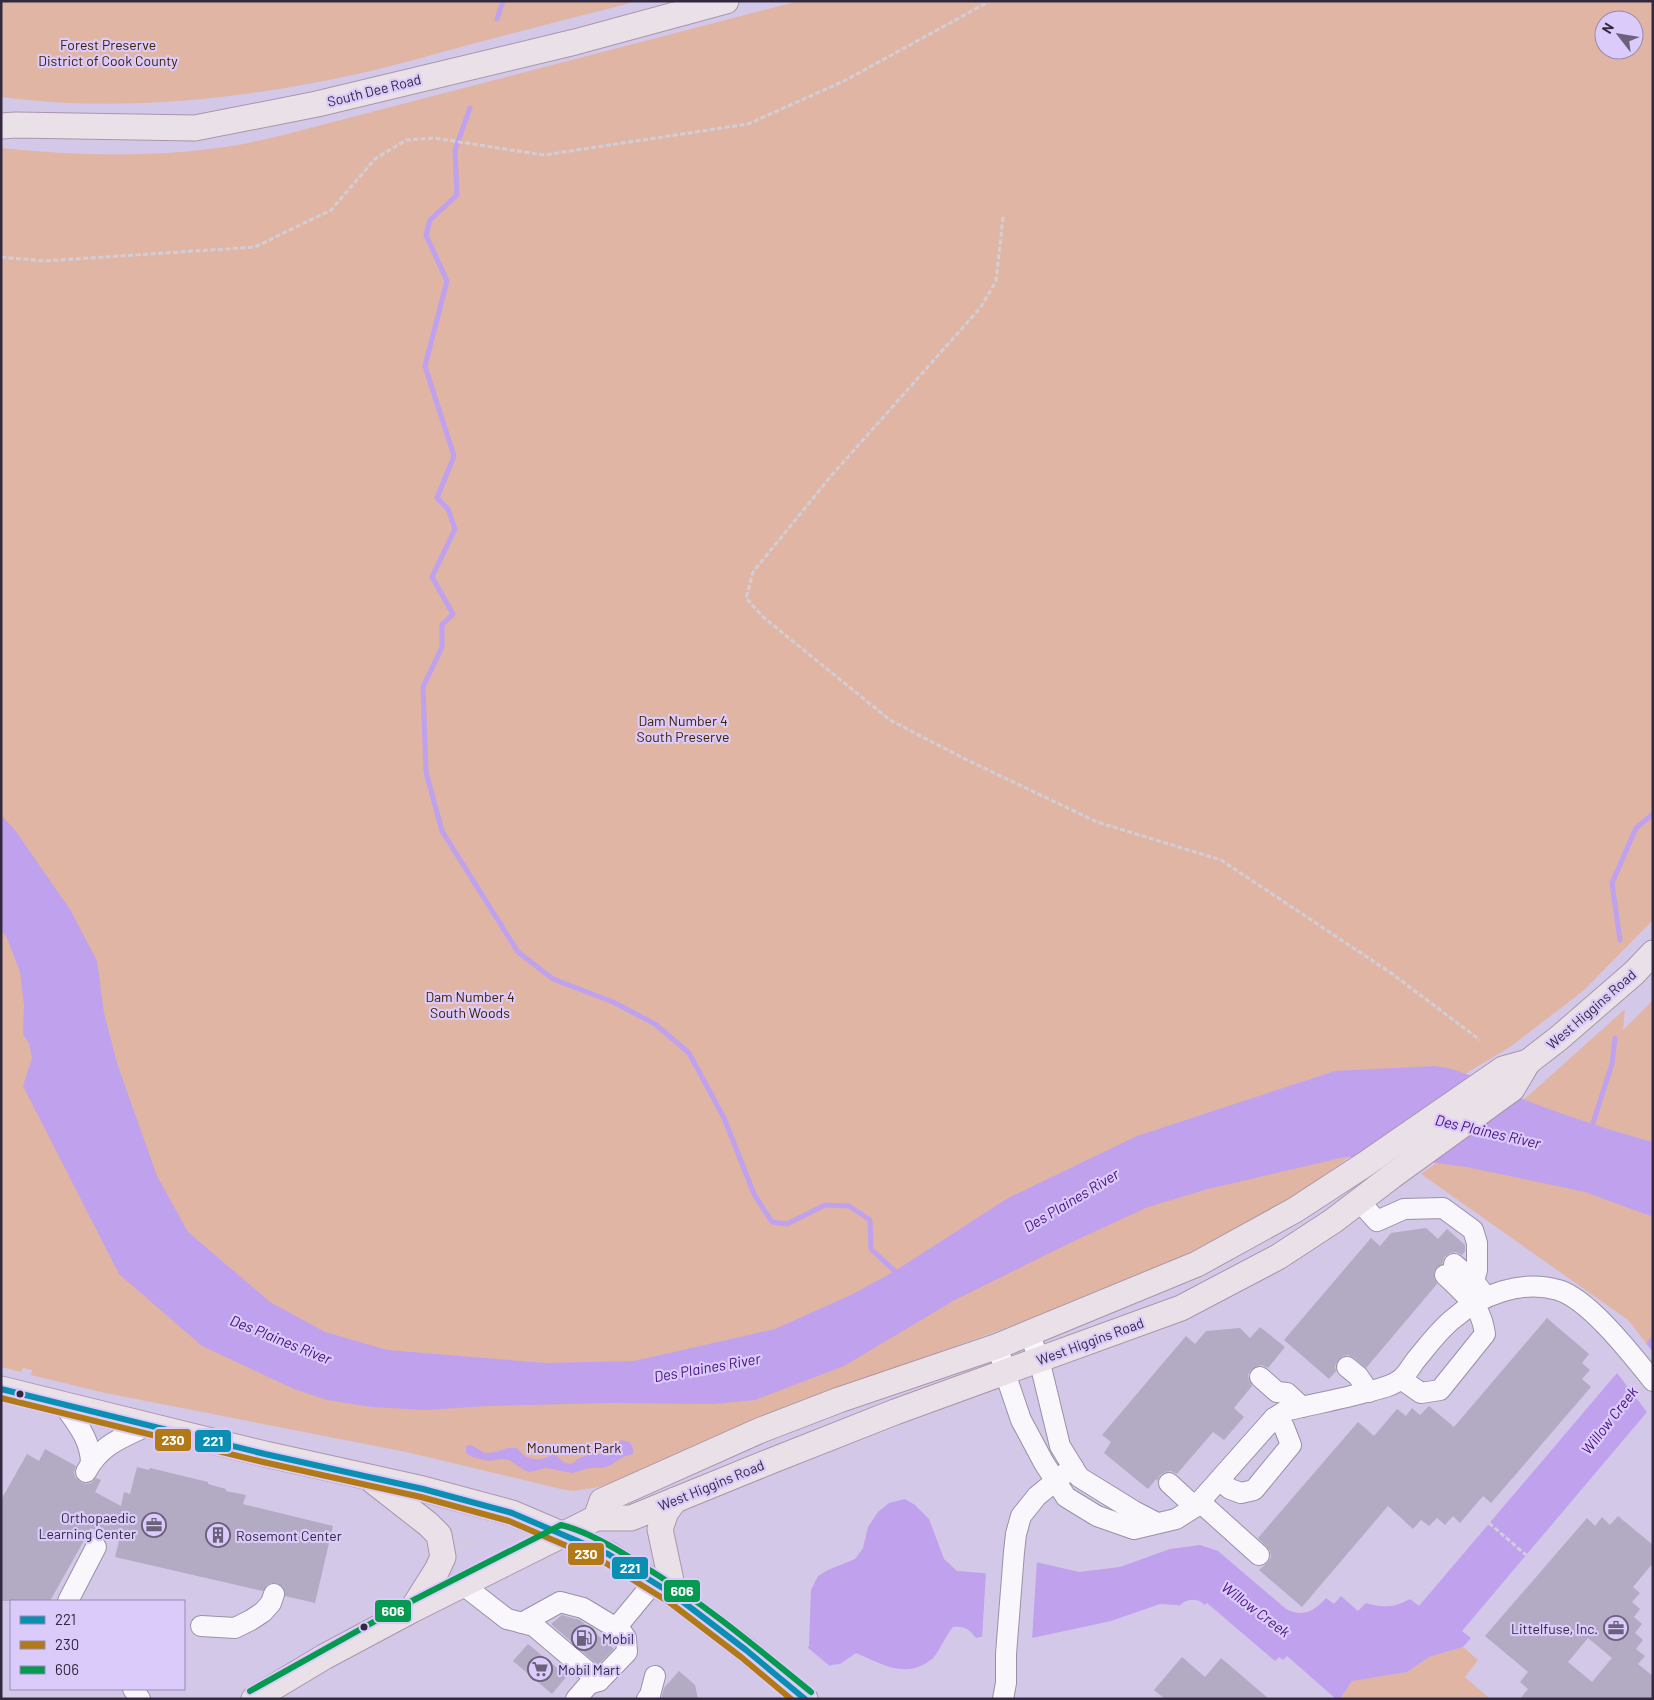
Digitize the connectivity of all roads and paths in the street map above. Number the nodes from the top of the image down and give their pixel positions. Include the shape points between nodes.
1 (726, 1) edge
2 (990, 1) edge
3 (6, 123) edge
4 (1003, 218) dead end
5 (1, 257) edge
6 (1653, 953) edge
7 (1480, 1040) dead end
8 (1528, 1062) junction
9 (1359, 1201) junction
10 (1449, 1270) dead end
11 (1478, 1295) junction
12 (1030, 1333) junction
13 (998, 1346) junction
14 (1039, 1359) junction
15 (1347, 1367) dead end
16 (1264, 1372) dead end
17 (1005, 1373) junction
18 (1401, 1379) junction
19 (1653, 1381) edge
20 (1, 1389) edge
21 (1369, 1392) junction
22 (62, 1404) junction
23 (1302, 1407) junction
24 (1274, 1418) junction
25 (149, 1425) junction
26 (1073, 1467) junction
27 (367, 1476) junction
28 (1055, 1480) junction
29 (1220, 1481) junction
30 (1169, 1483) dead end
31 (675, 1500) junction
32 (1198, 1505) junction
33 (596, 1518) junction
34 (1157, 1523) junction
35 (1489, 1523) dead end
36 (561, 1534) junction
37 (468, 1542) dead end
38 (467, 1547) dead end
39 (96, 1548) dead end
40 (1259, 1555) dead end
41 (1526, 1555) dead end
42 (462, 1584) junction
43 (664, 1589) junction
44 (274, 1594) dead end
45 (69, 1600) edge
46 (412, 1610) junction
47 (522, 1623) junction
48 (201, 1626) dead end
49 (616, 1628) junction
50 (655, 1676) dead end
51 (599, 1681) junction
52 (739, 1694) dead end
53 (254, 1699) edge
54 (576, 1699) edge
55 (647, 1699) edge
56 (738, 1699) edge
57 (805, 1699) edge
58 (1003, 1699) edge

1 - 3 main road, South Dee Road via 575,42 317,104 194,128
2 - 5 path via 846,80 748,124 544,155 434,138 406,140 375,159 332,210 255,247 44,261
4 - 7 path via 996,281 982,307 831,476 765,557 753,572 746,598 763,617 890,720 1097,822 1221,860 1391,973
6 - 8 main road, West Higgins Road via 1598,1005
8 - 9 main road, West Higgins Road via 1512,1089
8 - 12 main road, West Higgins Road via 1503,1069 1295,1210 1197,1264
9 - 11 street via 1377,1221 1404,1209 1443,1208 1473,1230 1478,1244
9 - 14 main road, West Higgins Road via 1278,1257 1180,1308
10 - 11 street via 1455,1283
11 - 18 street via 1435,1337
11 - 18 street via 1485,1334 1440,1390 1422,1392
11 - 19 street via 1532,1287 1559,1290 1598,1317
12 - 13 main road, West Higgins Road
12 - 14 street
13 - 17 street
13 - 33 main road, West Higgins Road via 839,1400 713,1451 602,1500
14 - 17 main road, West Higgins Road
14 - 26 street via 1060,1446
15 - 21 street
16 - 23 street via 1286,1381 1287,1393
17 - 28 street via 1021,1420
17 - 31 main road, West Higgins Road via 886,1416
18 - 21 street
20 - 22 main road
21 - 23 street
22 - 25 main road
22 - 25 street via 84,1435 90,1450 88,1467 100,1451 113,1442
23 - 24 street
24 - 29 street
24 - 29 street via 1284,1427 1291,1445 1254,1490 1241,1493
25 - 27 main road
26 - 28 street
26 - 34 street via 1079,1477
27 - 36 main road via 512,1513
27 - 46 main road via 439,1535 443,1557
28 - 34 street via 1066,1497 1097,1516 1134,1529
28 - 58 street via 1021,1516 1016,1534
29 - 32 street
30 - 32 street
31 - 33 main road, West Higgins Road via 631,1518
31 - 43 main road via 660,1529
32 - 34 street via 1176,1519
32 - 40 street
33 - 36 main road, West Higgins Road
35 - 41 path
36 - 42 main road, West Higgins Road
36 - 43 main road via 608,1554
37 - 38 path
39 - 45 street
42 - 46 main road, West Higgins Road
42 - 47 street via 507,1619
43 - 49 street
43 - 57 main road
44 - 48 street via 262,1612 235,1628
46 - 53 main road, West Higgins Road
47 - 49 street via 560,1602 583,1608
47 - 51 street via 534,1626
49 - 51 street via 626,1638 627,1652
50 - 55 street
51 - 54 street via 589,1684
52 - 56 path

